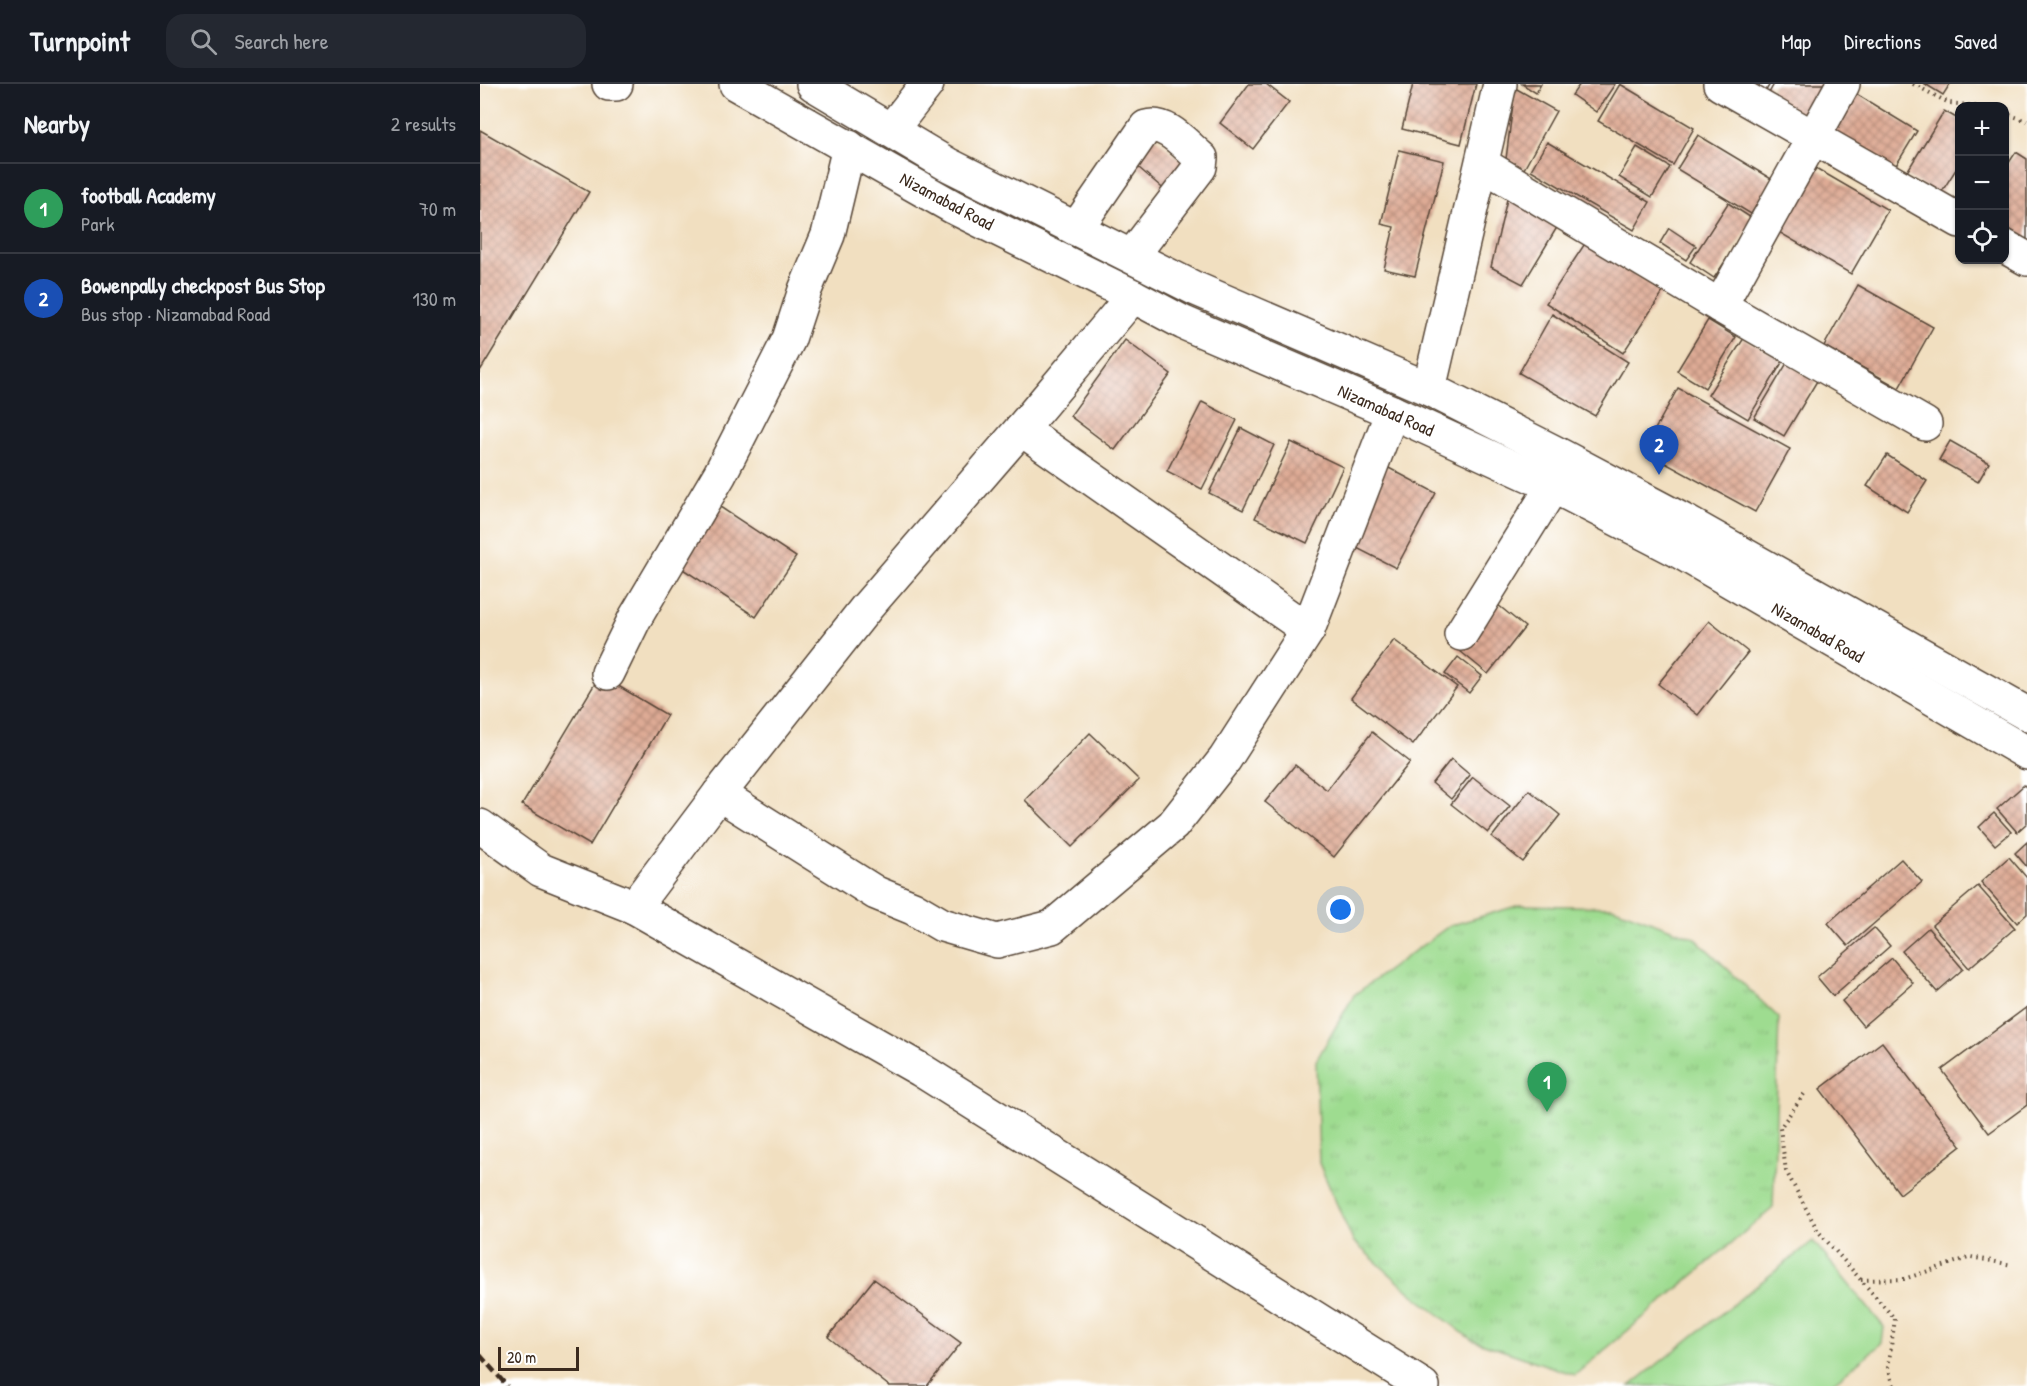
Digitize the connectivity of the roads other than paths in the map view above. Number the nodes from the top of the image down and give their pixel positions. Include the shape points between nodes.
1 (609, 84) edge
2 (616, 84) edge
3 (736, 84) edge
4 (813, 84) edge
5 (927, 84) edge
6 (1500, 84) edge
7 (1720, 84) edge
8 (1843, 84) edge
9 (891, 130) junction
10 (1812, 138) junction
11 (849, 147) junction
12 (1482, 164) junction
13 (1955, 219) edge
14 (1076, 229) junction
15 (2009, 249) edge
16 (1132, 256) junction
17 (2027, 259) edge
18 (1132, 296) junction
19 (1720, 306) junction
20 (1429, 389) junction
21 (1392, 412) junction
22 (1925, 424) dead end
23 (1021, 429) junction
24 (1552, 486) junction
25 (1308, 630) junction
26 (1461, 634) dead end
27 (608, 673) dead end
28 (2027, 714) edge
29 (2027, 753) edge
30 (719, 794) junction
31 (480, 826) edge
32 (634, 907) junction
33 (1423, 1386) edge

1 - 2 main road
3 - 11 main road, Nizamabad Road
4 - 9 main road, Nizamabad Road
5 - 9 main road
6 - 12 main road
7 - 10 main road
8 - 10 main road
9 - 14 main road, Nizamabad Road via 947,164
10 - 13 main road
10 - 19 main road
11 - 18 main road, Nizamabad Road via 953,207
11 - 27 main road via 828,234 789,339 720,474 635,618
12 - 19 main road
12 - 20 main road
14 - 16 main road, Nizamabad Road
14 - 16 main road via 1146,127 1164,127 1201,158 1200,167
15 - 17 main road
16 - 20 main road, Nizamabad Road via 1194,288
18 - 21 main road, Nizamabad Road via 1184,323
18 - 23 main road
19 - 22 main road
20 - 28 main road, Nizamabad Road via 1686,522
21 - 24 main road, Nizamabad Road
21 - 25 main road
23 - 25 main road
23 - 30 main road via 867,607
24 - 26 main road
24 - 29 main road, Nizamabad Road via 1675,549
25 - 30 main road via 1225,759 1173,825 1052,927 997,941 942,925 876,893
30 - 32 main road
31 - 32 main road via 541,870
32 - 33 main road via 921,1070

